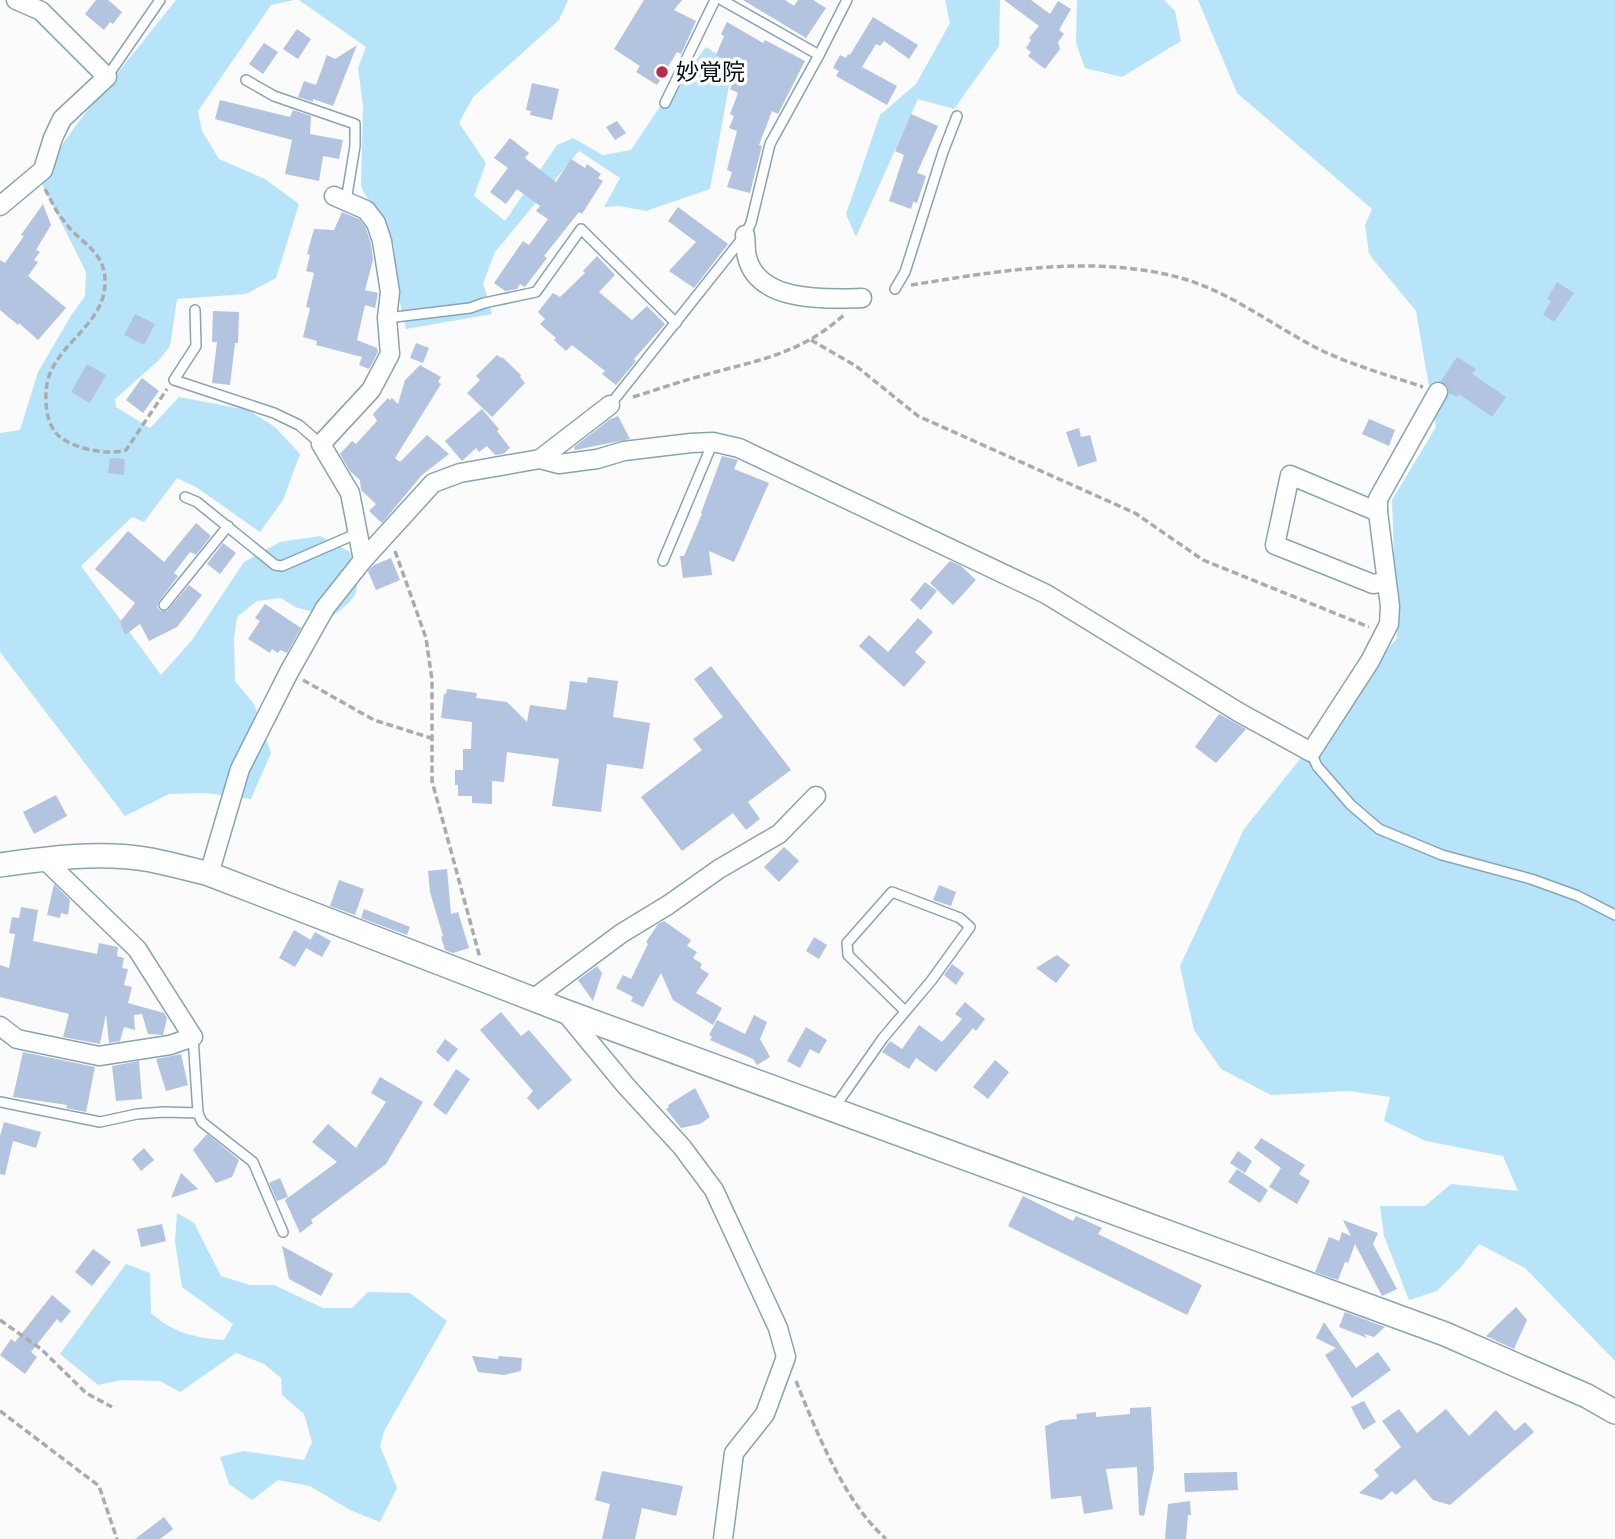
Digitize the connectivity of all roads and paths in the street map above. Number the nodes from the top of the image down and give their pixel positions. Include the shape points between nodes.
1 (16, 0) edge
2 (160, 0) edge
3 (715, 0) edge
4 (722, 0) edge
5 (846, 0) edge
6 (819, 55) junction
7 (107, 77) junction
8 (246, 80) dead end
9 (664, 103) dead end
10 (957, 116) dead end
11 (37, 175) junction
12 (340, 198) joint
13 (0, 206) edge
14 (746, 235) junction
15 (895, 289) joint
16 (862, 298) joint
17 (195, 310) dead end
18 (387, 318) junction
19 (677, 323) junction
20 (811, 340) junction
21 (174, 380) junction
22 (1438, 392) joint
23 (610, 405) junction
24 (713, 442) junction
25 (321, 444) junction
26 (540, 459) junction
27 (185, 497) dead end
28 (1378, 512) junction
29 (228, 526) junction
30 (358, 533) junction
31 (387, 533) junction
32 (363, 560) junction
33 (663, 561) dead end
34 (1386, 582) junction
35 (164, 605) dead end
36 (1385, 634) junction
37 (289, 672) junction
38 (431, 738) junction
39 (1311, 752) junction
40 (816, 796) dead end
41 (44, 859) junction
42 (0, 865) edge
43 (209, 874) junction
44 (1615, 915) edge
45 (486, 981) junction
46 (533, 999) junction
47 (564, 1010) junction
48 (905, 1011) junction
49 (0, 1026) edge
50 (193, 1037) junction
51 (0, 1102) edge
52 (834, 1108) junction
53 (198, 1113) junction
54 (283, 1232) dead end
55 (0, 1320) edge
56 (786, 1357) junction
57 (112, 1407) dead end
58 (0, 1411) edge
59 (1615, 1412) edge
60 (117, 1539) edge
61 (723, 1539) edge
62 (886, 1539) edge

1 - 7 street via 41,11
2 - 7 lane
3 - 9 lane
4 - 6 lane
5 - 6 lane
6 - 14 lane via 770,144
7 - 11 street via 62,119
8 - 12 lane via 274,96 355,124 355,146
10 - 15 lane via 905,272
11 - 13 street
11 - 21 path via 64,223 95,250 103,263 105,281 96,314 59,356 49,376 45,396 56,434 78,447 126,450
12 - 18 street via 366,210 376,223 390,292
14 - 16 street via 747,258 758,278 775,289 802,297
14 - 19 lane
15 - 22 path via 984,273 1080,265 1116,266 1180,278 1213,289 1328,353
16 - 20 path
17 - 21 lane via 194,353
18 - 19 lane via 470,308 536,292 581,229
18 - 25 street via 390,354 384,366 371,390
19 - 23 lane
20 - 23 path via 768,359
20 - 36 path via 856,366 918,416 1135,513 1203,560
21 - 25 lane via 274,413 299,425
22 - 28 street via 1378,499
23 - 26 street
24 - 26 street via 624,451 559,464
24 - 33 lane
24 - 39 street via 739,448 1046,594
25 - 30 street via 350,493
26 - 31 street via 460,473 433,483
27 - 29 lane
28 - 34 street
28 - 34 street via 1290,475 1275,545 1373,584
29 - 30 lane via 282,566
29 - 35 lane
30 - 32 street
31 - 32 street
31 - 38 path via 426,638 432,680
32 - 37 street via 325,608
34 - 36 street via 1390,606
36 - 39 street
37 - 38 path via 373,720
37 - 43 street via 240,769
38 - 45 path via 432,781
39 - 44 lane via 1317,766 1351,806 1379,829 1442,855 1578,896
40 - 46 street via 779,834 622,933
41 - 42 street
41 - 43 street via 100,856 150,860
41 - 50 street via 137,949
43 - 45 street
45 - 46 street
46 - 47 street
47 - 52 street
47 - 56 street via 714,1190 778,1328
48 - 48 lane via 970,927 960,918 892,891 846,943 848,955
48 - 52 lane
49 - 50 street via 17,1039 99,1056
50 - 53 lane
51 - 53 lane via 100,1122 137,1114
52 - 59 street via 1446,1334
53 - 54 lane via 202,1122 253,1162
55 - 57 path via 41,1349 86,1393
56 - 61 street via 765,1414 734,1453
56 - 62 path via 816,1431 872,1527
58 - 60 path via 99,1486

